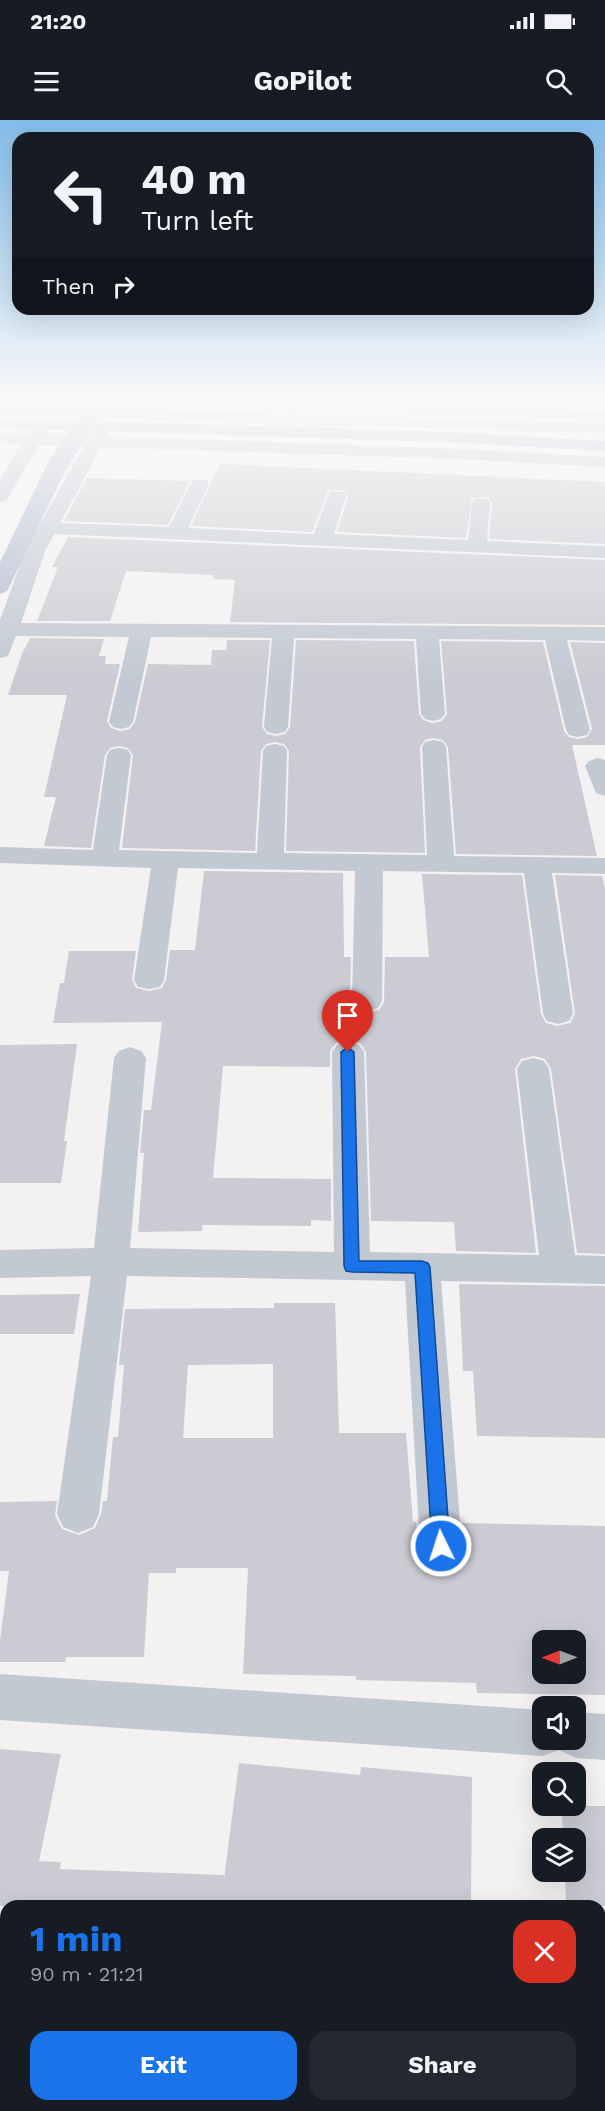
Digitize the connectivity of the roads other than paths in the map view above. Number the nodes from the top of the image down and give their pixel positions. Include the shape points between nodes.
1 (25, 494) edge
2 (42, 494) edge
3 (66, 494) edge
4 (195, 494) edge
5 (337, 496) dead end
6 (481, 503) dead end
7 (48, 528) junction
8 (175, 534) junction
9 (322, 540) junction
10 (0, 544) edge
11 (477, 547) junction
12 (605, 552) edge
13 (0, 584) edge
14 (8, 629) junction
15 (142, 629) junction
16 (284, 630) junction
17 (427, 632) junction
18 (554, 633) junction
19 (605, 634) edge
20 (0, 651) edge
21 (433, 714) dead end
22 (121, 722) dead end
23 (578, 730) dead end
24 (434, 747) dead end
25 (119, 755) dead end
26 (0, 855) edge
27 (105, 858) junction
28 (166, 860) junction
29 (270, 861) junction
30 (369, 863) junction
31 (441, 864) junction
32 (537, 866) junction
33 (605, 866) edge
34 (149, 980) dead end
35 (367, 1001) dead end
36 (558, 1014) dead end
37 (348, 1052) dead end
38 (130, 1058) dead end
39 (533, 1069) dead end
40 (111, 1262) junction
41 (0, 1264) edge
42 (352, 1266) junction
43 (422, 1267) junction
44 (560, 1268) junction
45 (605, 1270) edge
46 (78, 1515) dead end
47 (441, 1546) dead end
48 (0, 1697) edge
49 (532, 1732) edge
50 (586, 1736) edge
51 (605, 1737) edge

1 - 10 main road
2 - 13 main road, bridge
3 - 7 street
4 - 8 street
5 - 9 street
6 - 11 street
7 - 8 street
7 - 14 street via 35,551
8 - 9 street
9 - 11 street
11 - 12 street
14 - 15 street
14 - 20 street
15 - 16 street
15 - 22 street
16 - 17 street
16 - 29 street
17 - 18 street
17 - 21 street
18 - 19 street
18 - 23 street
24 - 31 street
25 - 27 street
26 - 27 street
27 - 28 street
28 - 29 street
28 - 34 street
29 - 30 street
30 - 31 street
30 - 35 street
31 - 32 street
32 - 33 street
32 - 36 street
37 - 42 street
38 - 40 street
39 - 44 street
40 - 41 street
40 - 42 street
40 - 46 street
42 - 43 street
43 - 44 street
43 - 47 street
44 - 45 street
48 - 49 street
50 - 51 street

